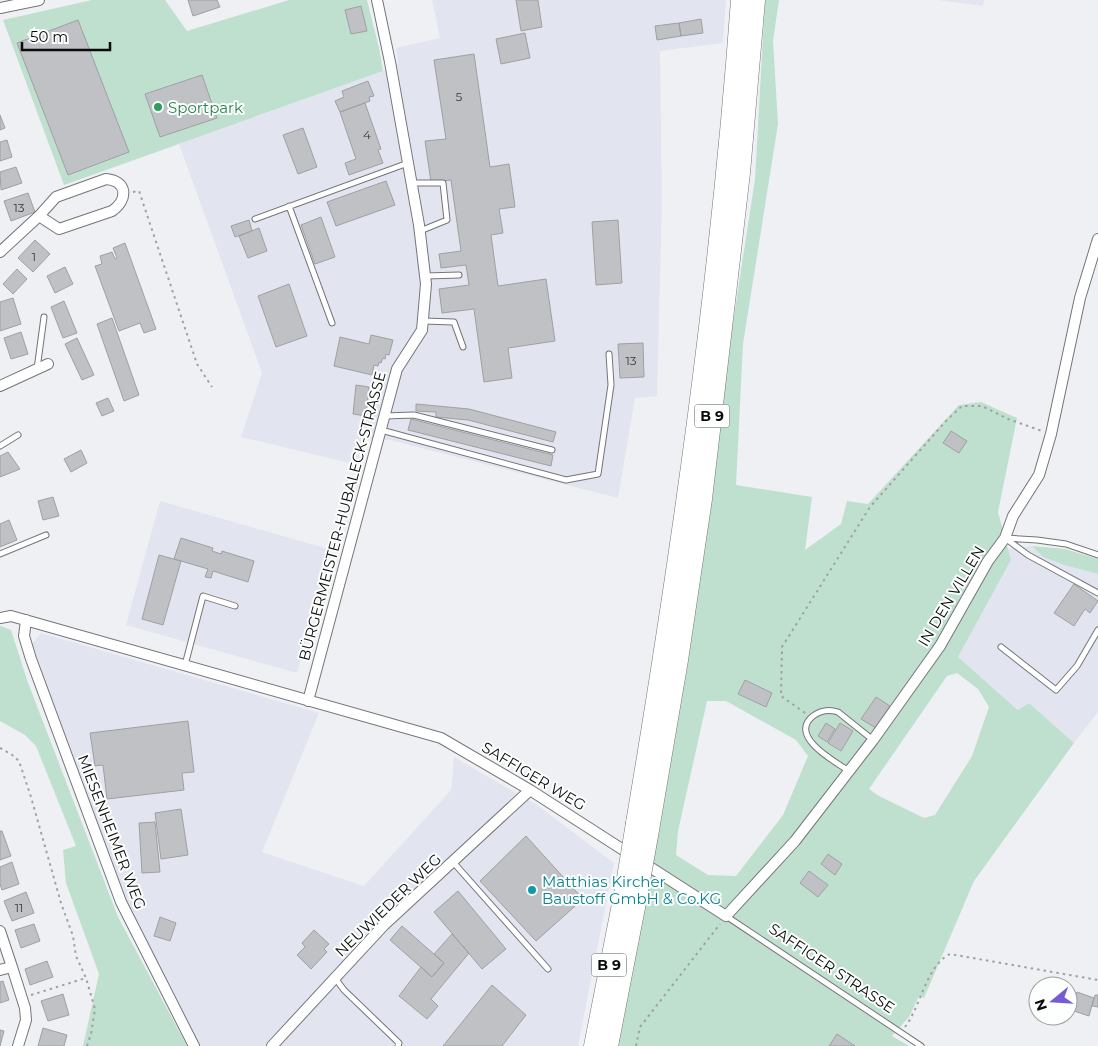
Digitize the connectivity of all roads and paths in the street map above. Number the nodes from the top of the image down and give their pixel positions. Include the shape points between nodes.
1 (39, 0) edge
2 (377, 0) edge
3 (740, 0) edge
4 (756, 0) edge
5 (0, 8) edge
6 (408, 163) junction
7 (411, 183) junction
8 (124, 192) junction
9 (289, 206) junction
10 (39, 216) junction
11 (255, 219) dead end
12 (420, 231) junction
13 (1098, 239) edge
14 (1, 247) edge
15 (459, 275) dead end
16 (426, 276) junction
17 (44, 316) dead end
18 (423, 321) junction
19 (332, 322) dead end
20 (463, 347) dead end
21 (609, 354) dead end
22 (48, 364) dead end
23 (37, 369) junction
24 (0, 386) edge
25 (212, 387) dead end
26 (384, 416) junction
27 (380, 430) junction
28 (1051, 434) junction
29 (18, 435) dead end
30 (0, 446) edge
31 (552, 450) dead end
32 (46, 535) dead end
33 (1005, 538) junction
34 (0, 554) edge
35 (1098, 555) edge
36 (1098, 593) edge
37 (235, 606) dead end
38 (0, 618) edge
39 (26, 620) junction
40 (1098, 630) edge
41 (1001, 647) dead end
42 (184, 666) junction
43 (308, 701) junction
44 (811, 717) junction
45 (873, 740) junction
46 (0, 748) edge
47 (848, 771) junction
48 (530, 790) junction
49 (643, 827) junction
50 (453, 862) junction
51 (632, 888) junction
52 (726, 916) junction
53 (0, 930) edge
54 (12, 967) junction
55 (548, 969) dead end
56 (0, 970) edge
57 (86, 978) junction
58 (335, 978) junction
59 (1098, 980) edge
60 (22, 998) junction
61 (901, 1032) junction
62 (18, 1046) edge
63 (87, 1046) edge
64 (194, 1046) edge
65 (272, 1046) edge
66 (398, 1046) edge
67 (593, 1046) edge
68 (609, 1046) edge
69 (636, 1046) edge
70 (921, 1046) edge

1 - 5 street
2 - 6 street, BÜRGERMEISTER-HUBALECK-STRASSE
3 - 49 highway, B 9 via 725,173 688,494 663,660
4 - 49 highway, B 9 via 741,173 702,499 679,660
6 - 7 street, BÜRGERMEISTER-HUBALECK-STRASSE
6 - 9 lane
7 - 12 street, BÜRGERMEISTER-HUBALECK-STRASSE
7 - 12 lane via 443,184 448,220
8 - 10 street via 114,179 106,179 56,197
8 - 10 street via 119,207 112,211 59,229
8 - 25 path via 139,191 197,364
9 - 11 lane
9 - 19 lane
10 - 14 street
12 - 16 street, BÜRGERMEISTER-HUBALECK-STRASSE
13 - 28 street, IN DEN VILLEN via 1080,298
15 - 16 lane
16 - 18 street, BÜRGERMEISTER-HUBALECK-STRASSE
17 - 23 lane
18 - 20 lane via 454,322
18 - 26 street, BÜRGERMEISTER-HUBALECK-STRASSE via 422,330 397,369
21 - 27 lane via 611,385 598,474 566,480
22 - 23 street
23 - 24 street
26 - 27 street, BÜRGERMEISTER-HUBALECK-STRASSE
26 - 31 lane via 414,415
27 - 43 street, BÜRGERMEISTER-HUBALECK-STRASSE
28 - 33 street, IN DEN VILLEN via 1039,475 1013,516
28 - 44 path via 982,406 962,406 870,507 782,646 781,696
29 - 30 lane
32 - 34 lane
33 - 35 lane via 1066,544
33 - 36 lane via 1028,555
33 - 45 street, IN DEN VILLEN via 988,561 940,646
37 - 42 lane via 203,596
38 - 39 street via 11,616
39 - 42 street
39 - 64 street, MIESENHEIMER WEG via 24,636 31,659 121,902
40 - 41 lane via 1077,666 1056,690
42 - 43 street
43 - 48 street, SAFFIGER WEG via 442,738
44 - 45 lane via 825,710 838,712
44 - 47 lane via 805,726 809,740
45 - 47 street, IN DEN VILLEN
46 - 57 path via 19,761 73,936 76,956
47 - 52 street, IN DEN VILLEN via 795,841
48 - 50 street, NEUWIEDER WEG
48 - 52 street, SAFFIGER WEG
49 - 51 highway, B 9, bridge
50 - 55 lane
50 - 58 street, NEUWIEDER WEG via 384,925
51 - 67 highway, B 9
51 - 68 highway, B 9
52 - 61 lane, SAFFIGER STRASSE
52 - 69 path via 640,1027
53 - 54 street
54 - 56 street
54 - 60 street
57 - 60 path
57 - 63 path via 95,1009
58 - 65 street, NEUWIEDER WEG
58 - 66 lane via 399,1043
59 - 61 path via 950,954 936,966 911,1019
60 - 62 street via 26,1020
61 - 70 lane, SAFFIGER STRASSE

